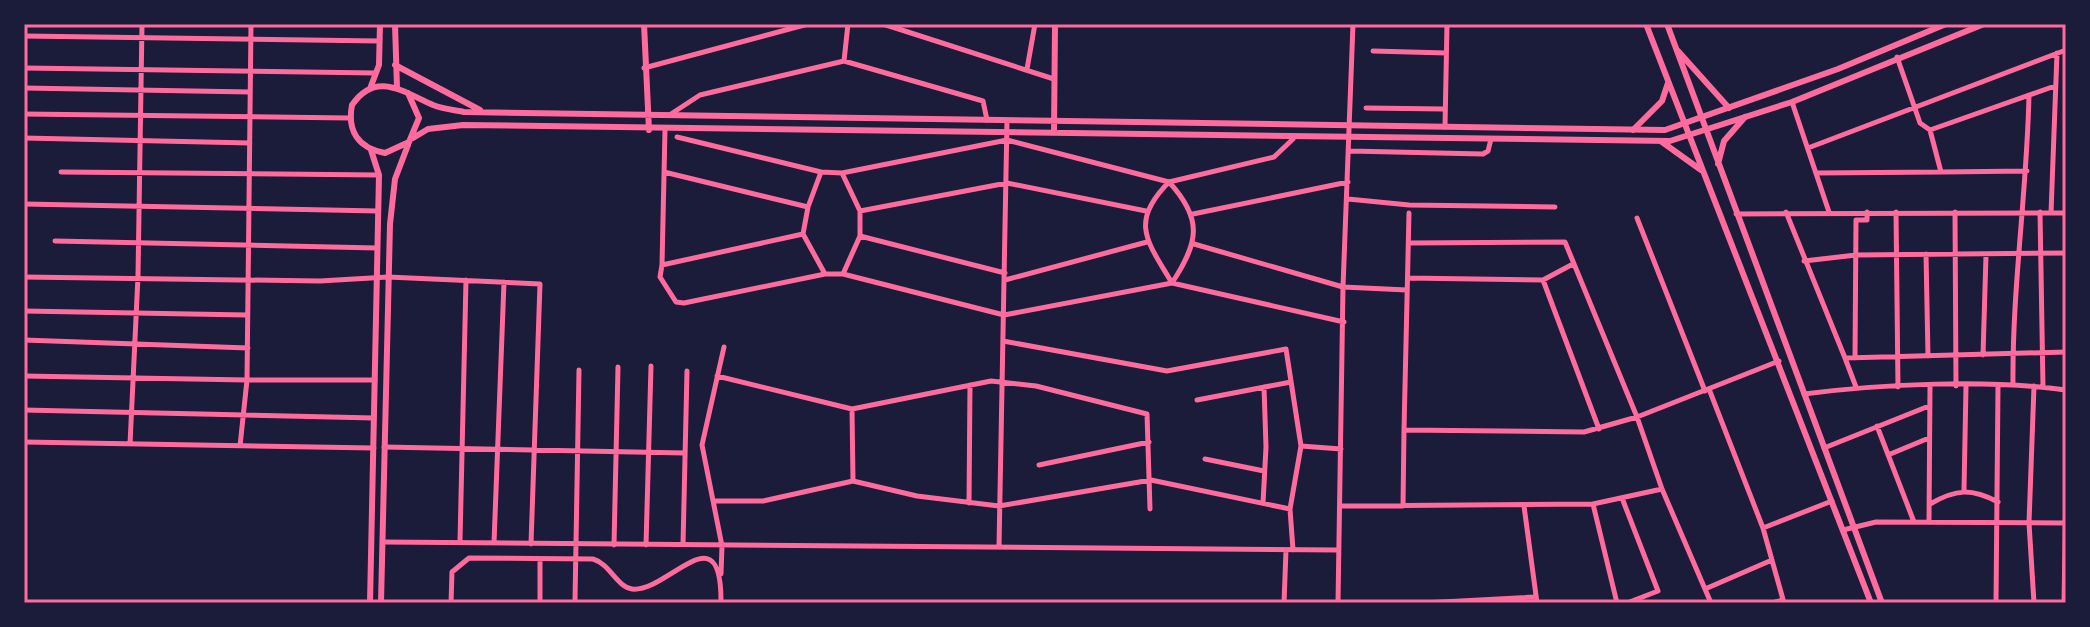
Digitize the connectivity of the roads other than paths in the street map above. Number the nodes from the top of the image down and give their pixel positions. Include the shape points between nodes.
1 (142, 24) edge
2 (251, 24) edge
3 (380, 24) edge
4 (395, 24) edge
5 (644, 24) edge
6 (808, 24) edge
7 (848, 24) edge
8 (883, 24) edge
9 (1035, 24) edge
10 (1055, 24) edge
11 (1353, 24) edge
12 (1447, 24) edge
13 (1646, 24) edge
14 (1667, 24) edge
15 (1946, 24) edge
16 (1984, 24) edge
17 (141, 35) junction
18 (24, 36) edge
19 (251, 38) junction
20 (379, 41) junction
21 (1675, 48) junction
22 (2066, 50) edge
23 (1373, 51) dead end
24 (1446, 53) junction
25 (2057, 53) junction
26 (1897, 57) junction
27 (844, 61) junction
28 (395, 65) junction
29 (24, 68) edge
30 (141, 68) junction
31 (644, 68) junction
32 (1027, 69) junction
33 (249, 71) junction
34 (375, 73) junction
35 (1054, 79) junction
36 (1668, 79) junction
37 (371, 86) junction
38 (2055, 86) junction
39 (24, 88) edge
40 (397, 88) junction
41 (138, 90) junction
42 (250, 92) junction
43 (408, 93) junction
44 (2029, 95) junction
45 (1792, 102) junction
46 (1366, 108) dead end
47 (1729, 108) junction
48 (1444, 109) junction
49 (1915, 109) junction
50 (484, 112) junction
51 (24, 114) edge
52 (138, 115) junction
53 (647, 115) junction
54 (669, 115) junction
55 (252, 116) junction
56 (1745, 117) junction
57 (349, 118) junction
58 (987, 120) junction
59 (1007, 120) junction
60 (1700, 120) junction
61 (1054, 121) junction
62 (1350, 125) junction
63 (1686, 126) junction
64 (1445, 127) junction
65 (1703, 129) junction
66 (649, 130) junction
67 (665, 130) junction
68 (1633, 130) junction
69 (1930, 130) junction
70 (1054, 133) junction
71 (1689, 135) junction
72 (1008, 136) junction
73 (677, 137) dead end
74 (1350, 137) junction
75 (24, 138) edge
76 (1293, 139) junction
77 (1491, 139) junction
78 (411, 140) junction
79 (138, 142) junction
80 (1662, 142) junction
81 (250, 143) junction
82 (1808, 148) junction
83 (371, 150) junction
84 (1350, 151) junction
85 (1718, 166) junction
86 (2027, 171) junction
87 (61, 172) dead end
88 (664, 172) junction
89 (821, 172) junction
90 (1703, 172) junction
91 (1941, 172) junction
92 (137, 173) junction
93 (842, 173) junction
94 (1816, 173) junction
95 (249, 175) junction
96 (379, 175) junction
97 (1169, 182) junction
98 (1348, 182) junction
99 (1007, 183) junction
100 (1348, 199) junction
101 (24, 204) edge
102 (137, 206) junction
103 (808, 207) junction
104 (1555, 207) dead end
105 (248, 210) junction
106 (378, 211) junction
107 (860, 211) junction
108 (1146, 211) junction
109 (1786, 212) junction
110 (1829, 212) junction
111 (1867, 212) junction
112 (1896, 212) junction
113 (1955, 212) junction
114 (2040, 212) junction
115 (1409, 213) dead end
116 (2020, 213) junction
117 (2051, 213) junction
118 (2065, 213) edge
119 (1193, 214) junction
120 (1736, 214) junction
121 (1637, 218) dead end
122 (2066, 226) edge
123 (803, 234) junction
124 (860, 236) junction
125 (55, 241) dead end
126 (137, 241) junction
127 (1147, 242) junction
128 (247, 243) junction
129 (1409, 243) junction
130 (1194, 244) junction
131 (377, 248) junction
132 (2066, 253) edge
133 (1926, 254) junction
134 (1856, 255) junction
135 (1956, 255) junction
136 (1986, 255) junction
137 (2016, 255) junction
138 (2039, 255) junction
139 (1896, 256) junction
140 (1804, 261) junction
141 (1573, 264) junction
142 (662, 265) junction
143 (1005, 273) junction
144 (825, 274) junction
145 (843, 274) junction
146 (138, 276) junction
147 (24, 277) edge
148 (377, 277) junction
149 (388, 277) junction
150 (1408, 278) junction
151 (247, 279) junction
152 (466, 280) junction
153 (1005, 280) junction
154 (1543, 280) junction
155 (504, 282) junction
156 (1172, 283) junction
157 (1343, 287) junction
158 (1407, 290) junction
159 (24, 311) edge
160 (135, 314) junction
161 (247, 315) junction
162 (1004, 315) junction
163 (1344, 322) junction
164 (24, 340) edge
165 (1003, 341) junction
166 (133, 344) junction
167 (724, 347) dead end
168 (248, 348) junction
169 (2066, 352) edge
170 (2042, 353) junction
171 (1983, 355) junction
172 (2012, 355) junction
173 (1928, 356) junction
174 (1956, 356) junction
175 (1898, 357) junction
176 (1845, 358) junction
177 (1855, 358) junction
178 (1779, 361) junction
179 (651, 366) dead end
180 (618, 367) dead end
181 (579, 370) dead end
182 (687, 371) dead end
183 (131, 375) junction
184 (24, 376) edge
185 (717, 376) junction
186 (247, 380) junction
187 (375, 380) junction
188 (1002, 382) junction
189 (1291, 382) junction
190 (970, 385) junction
191 (2013, 385) junction
192 (1956, 386) junction
193 (1966, 386) junction
194 (1998, 386) junction
195 (2034, 386) junction
196 (1264, 387) junction
197 (1856, 387) junction
198 (1898, 387) junction
199 (1930, 387) junction
200 (2043, 387) junction
201 (1707, 390) junction
202 (2066, 390) edge
203 (1804, 394) junction
204 (1197, 400) dead end
205 (1929, 406) junction
206 (852, 409) junction
207 (24, 410) edge
208 (130, 413) junction
209 (242, 414) junction
210 (1637, 417) junction
211 (374, 418) junction
212 (1877, 426) junction
213 (1599, 429) junction
214 (1404, 430) junction
215 (1929, 438) junction
216 (24, 442) edge
217 (1149, 442) junction
218 (130, 444) junction
219 (240, 446) junction
220 (1301, 446) junction
221 (384, 447) junction
222 (374, 448) junction
223 (462, 448) junction
224 (1824, 448) junction
225 (500, 449) junction
226 (1341, 449) junction
227 (534, 450) junction
228 (578, 451) junction
229 (615, 451) junction
230 (649, 452) junction
231 (685, 453) junction
232 (1888, 455) junction
233 (1205, 459) dead end
234 (1039, 465) dead end
235 (1264, 471) junction
236 (1151, 480) junction
237 (853, 481) junction
238 (2066, 484) edge
239 (1662, 489) junction
240 (1964, 490) junction
241 (1622, 498) junction
242 (713, 501) junction
243 (1832, 501) junction
244 (1999, 502) junction
245 (969, 503) junction
246 (1263, 503) junction
247 (1593, 504) junction
248 (1929, 505) junction
249 (999, 506) junction
250 (1340, 506) junction
251 (1403, 506) junction
252 (1524, 506) junction
253 (1150, 509) dead end
254 (1290, 509) junction
255 (1914, 522) junction
256 (1929, 522) junction
257 (1998, 523) junction
258 (2029, 523) junction
259 (2065, 523) edge
260 (1853, 526) junction
261 (1763, 528) junction
262 (1843, 530) junction
263 (460, 541) junction
264 (383, 542) junction
265 (494, 543) junction
266 (531, 544) junction
267 (576, 545) junction
268 (614, 545) junction
269 (646, 545) junction
270 (683, 545) junction
271 (722, 546) junction
272 (999, 548) junction
273 (1286, 550) junction
274 (1293, 550) junction
275 (1339, 550) junction
276 (540, 559) junction
277 (576, 560) junction
278 (1772, 560) junction
279 (721, 576) junction
280 (1705, 589) junction
281 (540, 599) dead end
282 (1536, 600) edge
283 (575, 601) dead end
284 (1783, 601) edge
285 (1455, 602) edge
286 (370, 603) edge
287 (381, 603) edge
288 (451, 603) edge
289 (721, 603) edge
290 (1284, 603) edge
291 (1338, 603) edge
292 (1423, 603) edge
293 (1617, 603) edge
294 (1627, 603) edge
295 (1711, 603) edge
296 (1772, 603) edge
297 (1871, 603) edge
298 (1882, 603) edge
299 (1996, 603) edge
300 (2034, 603) edge
301 (2064, 603) edge

1 - 17 street
2 - 19 street
3 - 20 street
4 - 28 street
5 - 31 street
6 - 31 street
7 - 27 street
8 - 32 street
9 - 32 street
10 - 35 street
11 - 62 street
12 - 24 street
13 - 36 street
14 - 21 street
15 - 47 street
16 - 26 street
17 - 18 street
17 - 19 street
17 - 30 street
19 - 20 street
19 - 33 street
20 - 34 street
21 - 47 street
21 - 60 street
22 - 25 street
23 - 24 street
24 - 48 street
25 - 38 street
25 - 49 street
26 - 45 street
26 - 49 street
27 - 54 street via 700,95
27 - 58 street via 983,101
28 - 40 street
28 - 50 street
29 - 30 street
30 - 33 street
30 - 41 street
31 - 53 street
32 - 35 street
33 - 34 street
33 - 42 street
34 - 37 street
35 - 61 street
36 - 63 street
36 - 68 street via 1662,101
37 - 40 street
37 - 57 street via 352,105
38 - 44 street
38 - 117 street
39 - 41 street
40 - 43 street
41 - 42 street
41 - 52 street
42 - 55 street
43 - 50 street via 437,107
43 - 78 street via 419,118
44 - 69 street
44 - 86 street
45 - 56 street
45 - 82 street
46 - 48 street
47 - 60 street
48 - 64 street
49 - 69 street via 1920,123
49 - 82 street
50 - 53 street
51 - 52 street
52 - 55 street
52 - 79 street
53 - 54 street
53 - 66 street
54 - 58 street
55 - 57 street
55 - 81 street
56 - 65 street
56 - 85 street via 1724,141
57 - 83 street via 352,132
58 - 59 street
59 - 61 street
59 - 72 street
60 - 63 street
60 - 65 street
61 - 62 street
61 - 70 street
62 - 64 street
62 - 74 street
63 - 68 street
63 - 71 street
64 - 68 street
65 - 71 street
65 - 85 street
66 - 67 street
66 - 78 street via 445,125
67 - 72 street
67 - 88 street
69 - 91 street
70 - 72 street
70 - 76 street
71 - 80 street
71 - 90 street
72 - 93 street
72 - 97 street
72 - 99 street
73 - 89 street
74 - 76 street
74 - 77 street
74 - 84 street
75 - 79 street
76 - 97 street via 1274,157
77 - 80 street
77 - 84 street via 1483,154
78 - 83 street via 385,153
78 - 149 street via 395,179
79 - 81 street
79 - 92 street
80 - 90 street
81 - 95 street
82 - 94 street
83 - 96 street
84 - 98 street
85 - 120 street
86 - 91 street
86 - 116 street
87 - 92 street
88 - 103 street
88 - 142 street
89 - 93 street
89 - 103 street
90 - 178 street
91 - 94 street
92 - 95 street
92 - 102 street
93 - 107 street
94 - 110 street
95 - 96 street
95 - 105 street
96 - 106 street
97 - 108 street
97 - 119 street
98 - 100 street
98 - 119 street
99 - 107 street
99 - 108 street
99 - 143 street
100 - 104 street
100 - 157 street
101 - 102 street
102 - 105 street
102 - 126 street
103 - 123 street
105 - 106 street
105 - 128 street
106 - 131 street
107 - 124 street
108 - 127 street
109 - 110 street
109 - 120 street
109 - 140 street
110 - 111 street
111 - 112 street
111 - 134 street via 1867,220 1856,220
112 - 113 street
112 - 139 street
113 - 116 street
113 - 135 street
114 - 116 street
114 - 117 street
114 - 138 street
115 - 129 street
116 - 137 street
117 - 118 street
118 - 122 street
119 - 130 street
120 - 203 street
121 - 201 street
123 - 142 street
123 - 144 street
124 - 143 street
124 - 145 street
125 - 126 street
126 - 128 street
126 - 146 street
127 - 153 street
127 - 156 street
128 - 131 street
128 - 151 street
129 - 141 street via 1565,242
129 - 150 street
130 - 156 street
130 - 157 street
131 - 148 street
132 - 138 street
133 - 135 street
133 - 139 street
133 - 173 street
134 - 139 street
134 - 140 street
134 - 177 street
135 - 136 street
135 - 174 street
136 - 137 street
136 - 171 street
137 - 138 street
137 - 172 street
138 - 170 street
139 - 175 street
140 - 176 street
141 - 154 street
141 - 210 street
142 - 144 street via 660,277 676,302
143 - 153 street
144 - 145 street
145 - 162 street
146 - 147 street
146 - 151 street
146 - 160 street
148 - 149 street
148 - 151 street
148 - 187 street
149 - 152 street
149 - 221 street
150 - 154 street
150 - 158 street
151 - 161 street
152 - 155 street
152 - 223 street
153 - 162 street
154 - 213 street
155 - 225 street
155 - 227 street via 540,284
156 - 162 street
156 - 163 street
157 - 158 street
157 - 163 street
158 - 214 street
159 - 160 street
160 - 161 street
160 - 166 street
161 - 168 street
162 - 165 street
163 - 226 street
164 - 166 street
165 - 188 street
165 - 189 street via 1167,371 1286,349
166 - 168 street
166 - 183 street
167 - 185 street
168 - 186 street
169 - 170 street
170 - 172 street
170 - 200 street
171 - 172 street
171 - 174 street
172 - 191 street
173 - 174 street
173 - 175 street
174 - 192 street
175 - 177 street
175 - 198 street
176 - 177 street
176 - 197 street
178 - 201 street
178 - 243 street
179 - 230 street
180 - 229 street
181 - 228 street
182 - 231 street
183 - 184 street
183 - 186 street
183 - 208 street
185 - 206 street
185 - 242 street via 702,445
186 - 187 street
186 - 209 street
187 - 211 street
188 - 190 street
188 - 217 street via 1147,414
188 - 249 street
189 - 196 street
189 - 220 street
190 - 206 street
190 - 245 street
191 - 194 street
191 - 195 street
192 - 193 street
192 - 199 street
193 - 194 street
193 - 240 street
194 - 244 street
195 - 200 street
195 - 258 street
196 - 204 street
196 - 235 street
197 - 198 street
197 - 203 street
198 - 199 street
199 - 205 street
200 - 202 street
201 - 210 street
201 - 261 street
203 - 224 street
205 - 212 street
205 - 215 street
206 - 237 street
207 - 208 street
208 - 209 street
208 - 218 street
209 - 211 street
209 - 219 street
210 - 213 street
210 - 239 street
211 - 222 street
212 - 224 street
212 - 232 street
213 - 214 street
214 - 251 street
215 - 232 street
215 - 248 street
216 - 218 street
217 - 234 street
217 - 236 street
218 - 219 street
219 - 222 street
220 - 226 street
220 - 254 street
221 - 223 street
221 - 264 street
222 - 286 street
223 - 225 street
223 - 263 street
224 - 260 street
225 - 227 street
225 - 265 street
226 - 250 street
227 - 228 street
227 - 266 street
228 - 229 street
228 - 267 street
229 - 230 street
229 - 268 street
230 - 231 street
230 - 269 street
231 - 270 street
232 - 255 street
233 - 235 street
235 - 246 street
236 - 246 street
236 - 249 street
236 - 253 street
237 - 242 street via 763,501
237 - 245 street
238 - 259 street
239 - 241 street
239 - 280 street
240 - 244 street
240 - 248 street
241 - 247 street
241 - 294 street via 1658,591
242 - 271 street
243 - 261 street
243 - 262 street
244 - 257 street
245 - 249 street
246 - 254 street
247 - 252 street
247 - 293 street
248 - 256 street
249 - 272 street
250 - 251 street
250 - 275 street
251 - 252 street
252 - 282 street
254 - 274 street
255 - 256 street
255 - 260 street
256 - 257 street
257 - 258 street
257 - 299 street
258 - 259 street
258 - 300 street
259 - 301 street
260 - 262 street
260 - 298 street
261 - 278 street
262 - 297 street
263 - 264 street
263 - 265 street
264 - 287 street
265 - 266 street
266 - 267 street
267 - 268 street
267 - 277 street
268 - 269 street
269 - 270 street
270 - 271 street
271 - 272 street
271 - 279 street
272 - 273 street
273 - 274 street
273 - 290 street
274 - 275 street
275 - 291 street
276 - 277 street
276 - 281 street
276 - 288 street via 469,558 452,572
277 - 279 street via 602,562 630,589 654,585 685,561 701,558 715,565
277 - 283 street
278 - 280 street
278 - 284 street
279 - 289 street
280 - 295 street
282 - 285 street
284 - 296 street
285 - 292 street

